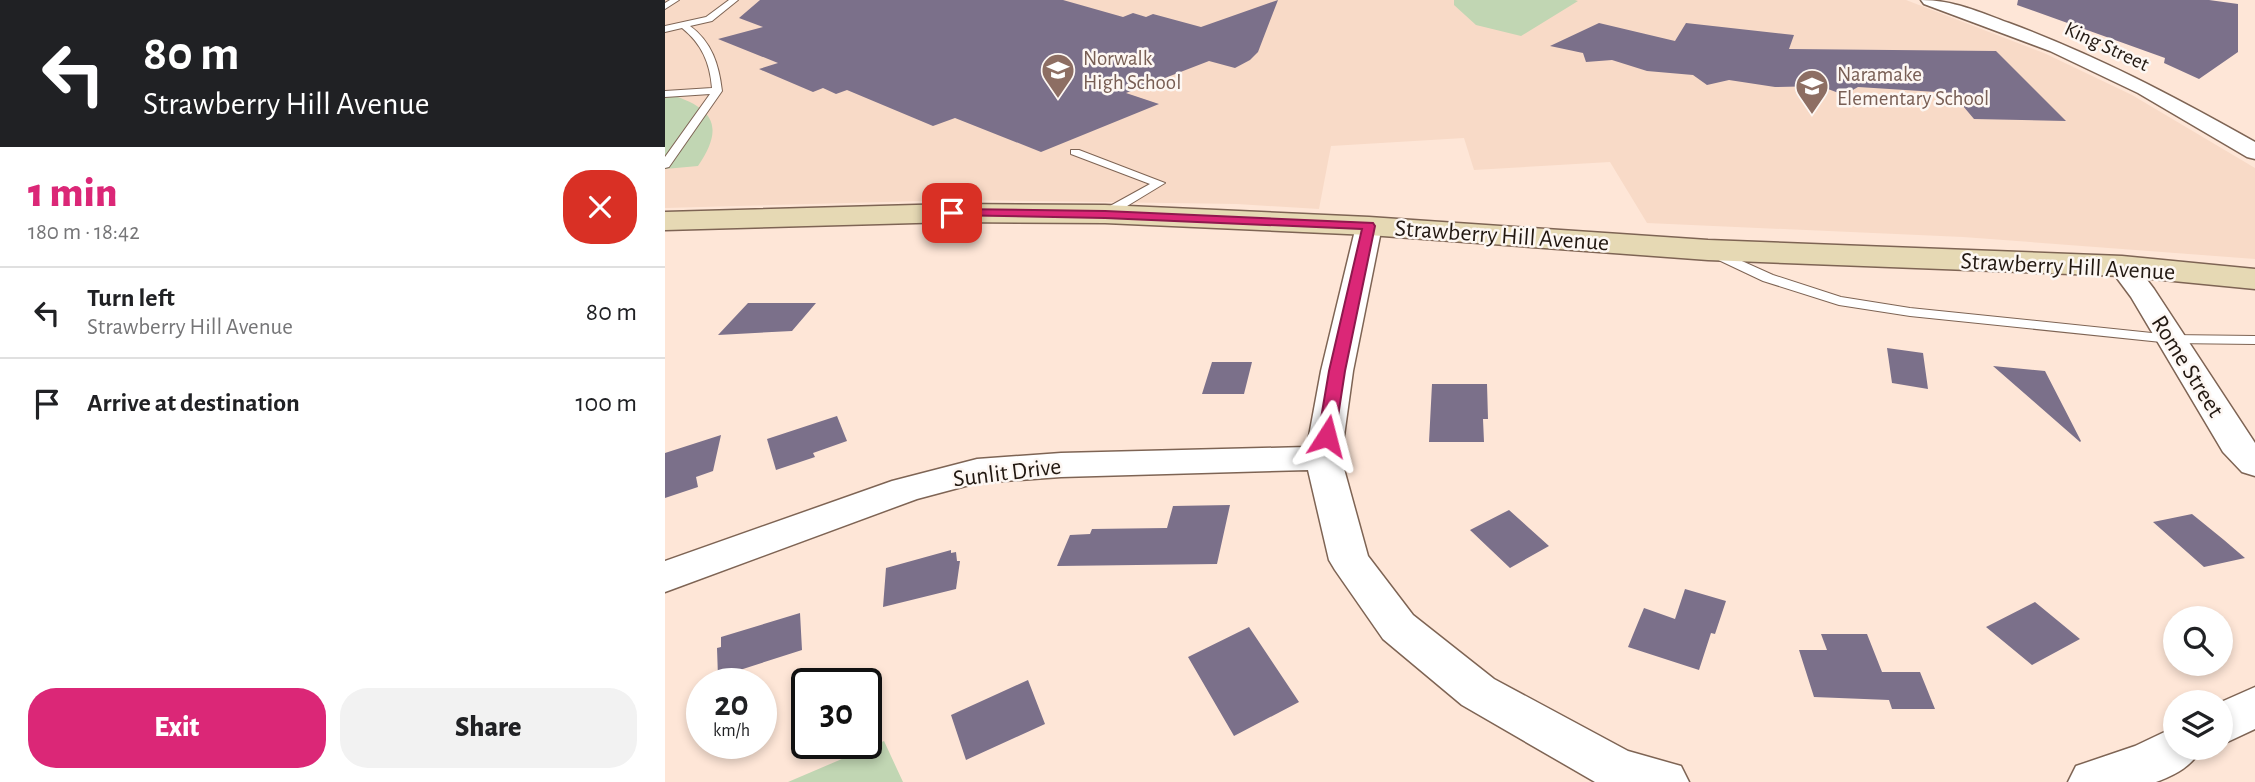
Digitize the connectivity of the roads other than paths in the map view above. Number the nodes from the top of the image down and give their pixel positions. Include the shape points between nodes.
1 (675, 0) edge
2 (734, 0) edge
3 (1930, 0) edge
4 (665, 7) edge
5 (685, 26) junction
6 (665, 29) edge
7 (717, 91) junction
8 (665, 94) edge
9 (1075, 152) dead end
10 (2255, 152) edge
11 (665, 165) edge
12 (1105, 214) junction
13 (665, 221) edge
14 (1369, 226) junction
15 (1707, 250) junction
16 (2122, 266) junction
17 (2255, 279) edge
18 (2171, 339) junction
19 (2255, 340) edge
20 (1323, 458) junction
21 (2255, 464) edge
22 (665, 578) edge
23 (2255, 706) edge
24 (2233, 718) edge
25 (2163, 755) edge
26 (1664, 782) edge
27 (2093, 782) edge

1 - 4 lane
2 - 5 lane via 709,19
3 - 10 street, King Street via 2056,47 2145,89
5 - 6 lane
5 - 7 lane via 699,35 716,69
7 - 8 lane
7 - 11 lane
9 - 12 lane via 1159,183
12 - 13 main road, Strawberry Hill Avenue
12 - 14 main road, Strawberry Hill Avenue
14 - 15 main road, Strawberry Hill Avenue
14 - 20 street
15 - 16 main road, Strawberry Hill Avenue
15 - 18 lane via 1768,278 1839,301
16 - 17 main road, Strawberry Hill Avenue
16 - 18 street, Rome Street
18 - 19 lane
18 - 21 street, Rome Street via 2237,444
20 - 22 street, Sunlit Drive via 977,471 905,490
20 - 26 street via 1349,559 1398,627 1478,692 1618,770
23 - 24 street
25 - 27 street

